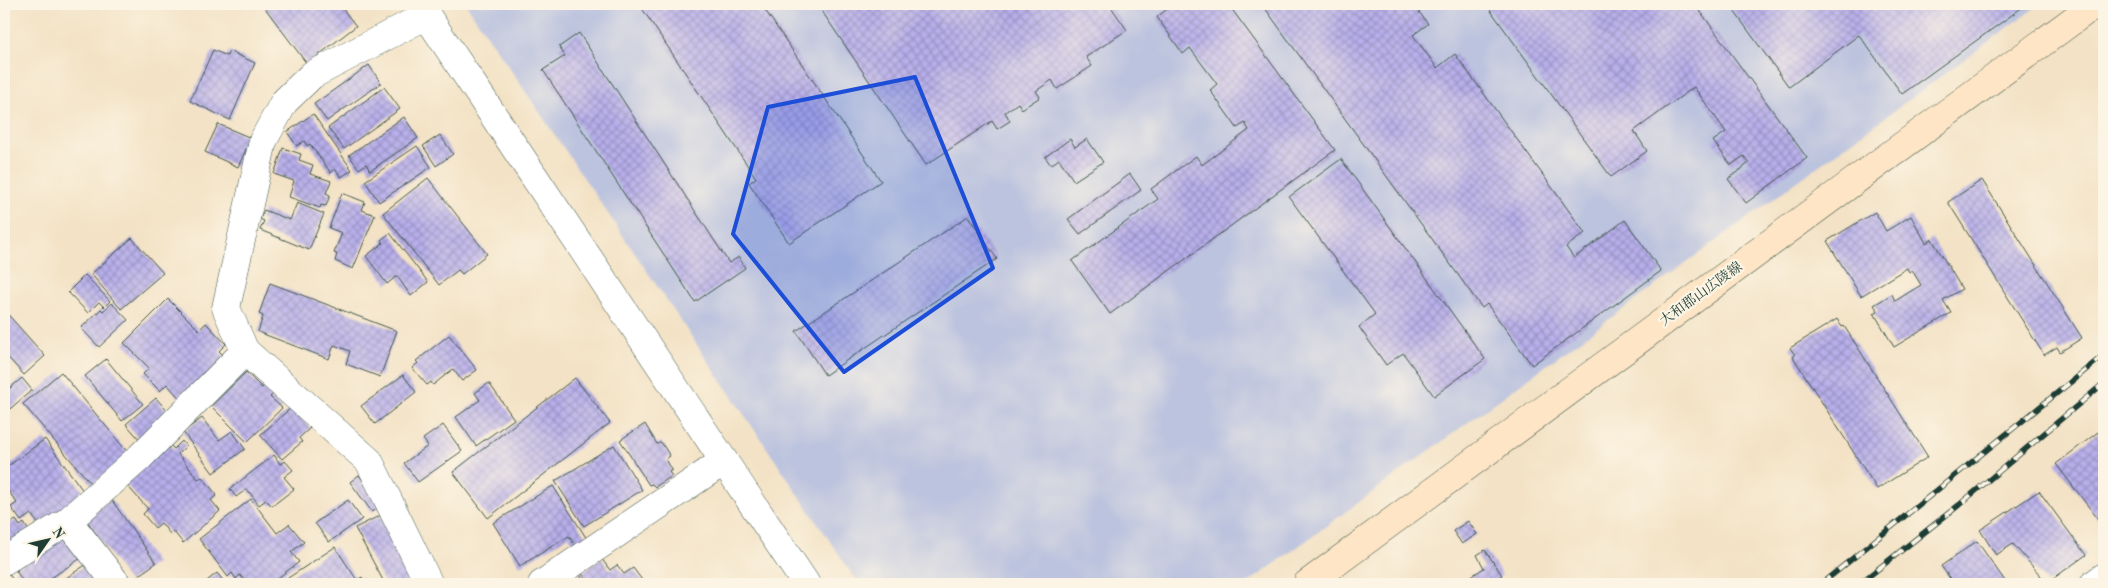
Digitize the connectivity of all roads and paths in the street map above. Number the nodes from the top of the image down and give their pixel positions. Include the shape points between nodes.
1 (2095, 4) edge
2 (422, 10) edge
3 (245, 351) junction
4 (724, 460) junction
5 (68, 521) junction
6 (4, 562) edge
7 (2104, 577) edge
8 (117, 584) edge
9 (430, 584) edge
10 (542, 584) edge
11 (806, 584) edge
12 (1307, 584) edge
13 (2094, 584) edge

1 - 12 main road, 大和郡山広陵線
2 - 3 street via 312,75 284,102 271,125 263,141 226,308
2 - 4 street
3 - 5 street via 140,457
3 - 9 street via 369,461
4 - 10 street
4 - 11 street
5 - 6 street
5 - 8 street
7 - 13 street

